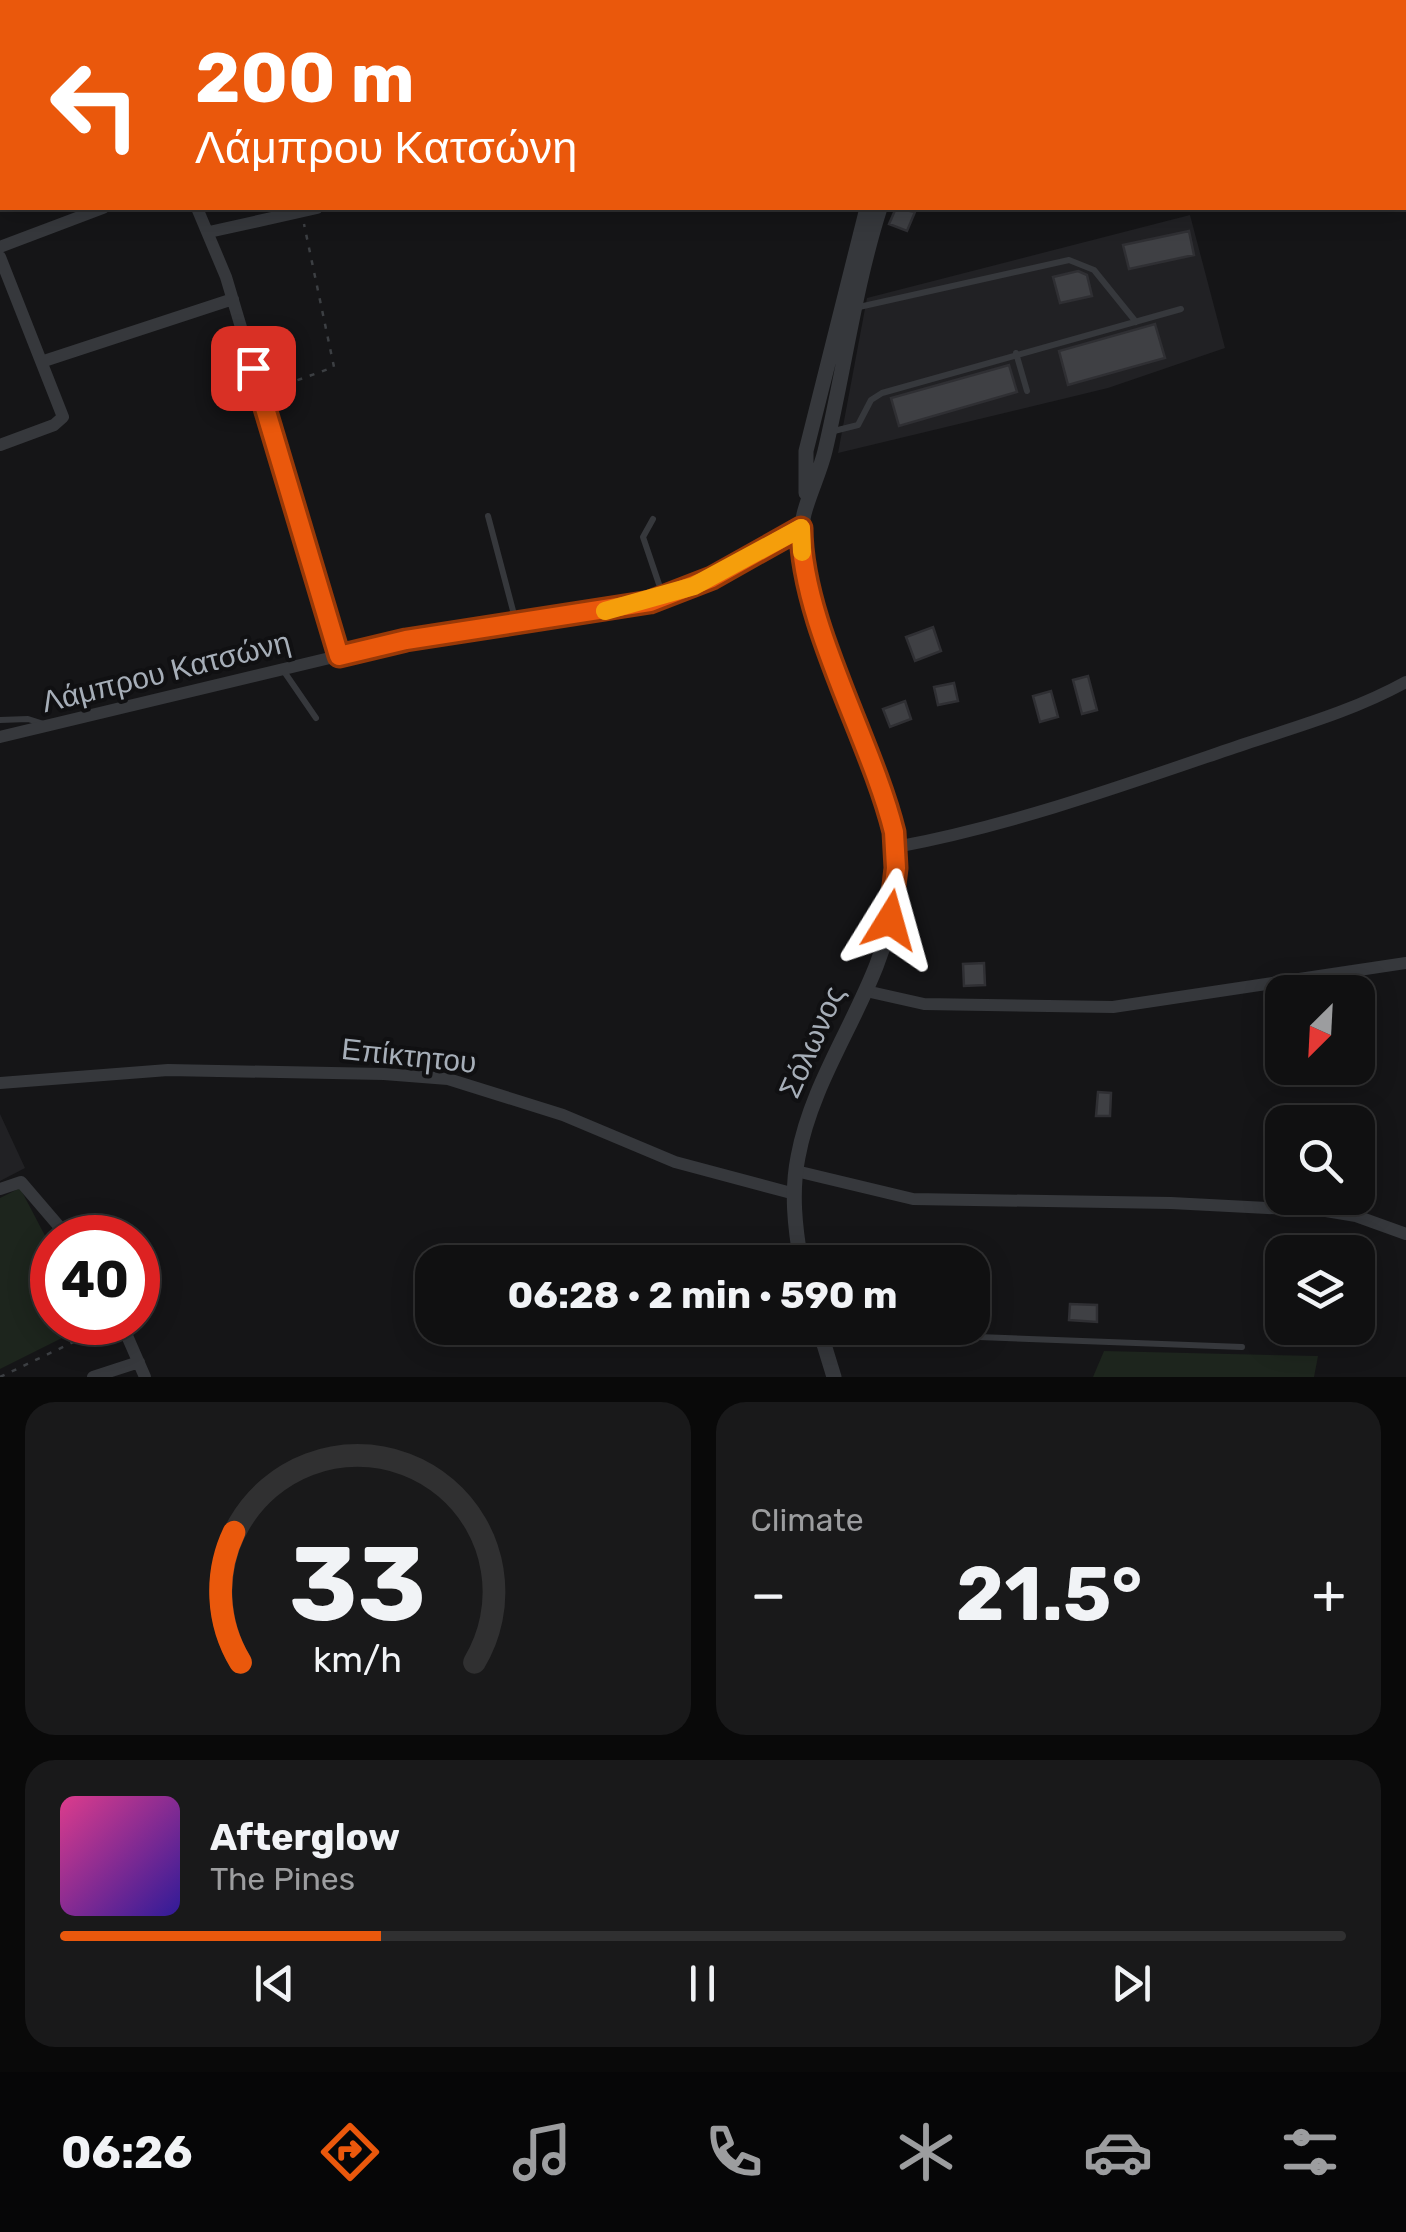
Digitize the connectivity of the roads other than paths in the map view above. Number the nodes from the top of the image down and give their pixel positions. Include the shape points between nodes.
1 (98, 210) edge
2 (198, 210) edge
3 (306, 210) edge
4 (866, 210) edge
5 (880, 210) edge
6 (208, 232) junction
7 (0, 247) edge
8 (0, 257) edge
9 (233, 299) junction
10 (857, 308) junction
11 (1181, 309) dead end
12 (1136, 322) junction
13 (1016, 353) junction
14 (44, 361) junction
15 (1026, 391) dead end
16 (829, 432) junction
17 (0, 445) edge
18 (806, 502) junction
19 (488, 516) dead end
20 (653, 519) dead end
21 (801, 528) junction
22 (663, 597) junction
23 (517, 624) junction
24 (339, 656) junction
25 (282, 669) junction
26 (1406, 682) edge
27 (316, 718) dead end
28 (0, 720) edge
29 (48, 726) junction
30 (0, 738) edge
31 (896, 847) junction
32 (1406, 963) edge
33 (866, 990) junction
34 (0, 1083) edge
35 (796, 1172) junction
36 (0, 1189) edge
37 (794, 1194) junction
38 (49, 1215) edge
39 (1406, 1234) edge
40 (799, 1245) edge
41 (990, 1336) edge
42 (130, 1345) edge
43 (824, 1345) edge
44 (1242, 1347) dead end
45 (139, 1362) junction
46 (93, 1377) edge
47 (144, 1377) edge
48 (834, 1377) edge

1 - 7 street
2 - 6 street
3 - 6 street
4 - 18 street, Σόλωνος via 806,451
5 - 10 street, Σόλωνος
6 - 9 street
8 - 14 street
9 - 14 street
9 - 24 street
10 - 12 lane via 1069,260 1094,270
10 - 16 street, Σόλωνος
11 - 12 lane
12 - 13 lane
13 - 15 lane
13 - 16 lane via 882,393 858,425
14 - 17 street via 62,419
16 - 18 street, Σόλωνος
18 - 21 street, Σόλωνος
19 - 23 lane
20 - 22 lane via 643,537
21 - 22 street, Λάμπρου Κατσώνη
21 - 31 street, Σόλωνος via 821,624
22 - 23 street, Λάμπρου Κατσώνη
23 - 24 street, Λάμπρου Κατσώνη
24 - 25 street, Λάμπρου Κατσώνη
25 - 27 lane
25 - 29 street, Λάμπρου Κατσώνη
26 - 31 street via 1348,710 1150,776
28 - 29 lane
29 - 30 street, Λάμπρου Κατσώνη
31 - 33 street, Σόλωνος via 885,942
32 - 33 street via 1113,1006 924,1004
33 - 35 street, Σόλωνος via 816,1096
34 - 37 street, Επίκτητου via 168,1070 448,1080 562,1115 675,1162
35 - 37 street, Σόλωνος
35 - 39 street via 913,1200 1326,1212
36 - 38 street via 21,1182
37 - 40 street, Σόλωνος
41 - 44 lane
42 - 45 street
43 - 48 street
45 - 46 street
45 - 47 street

